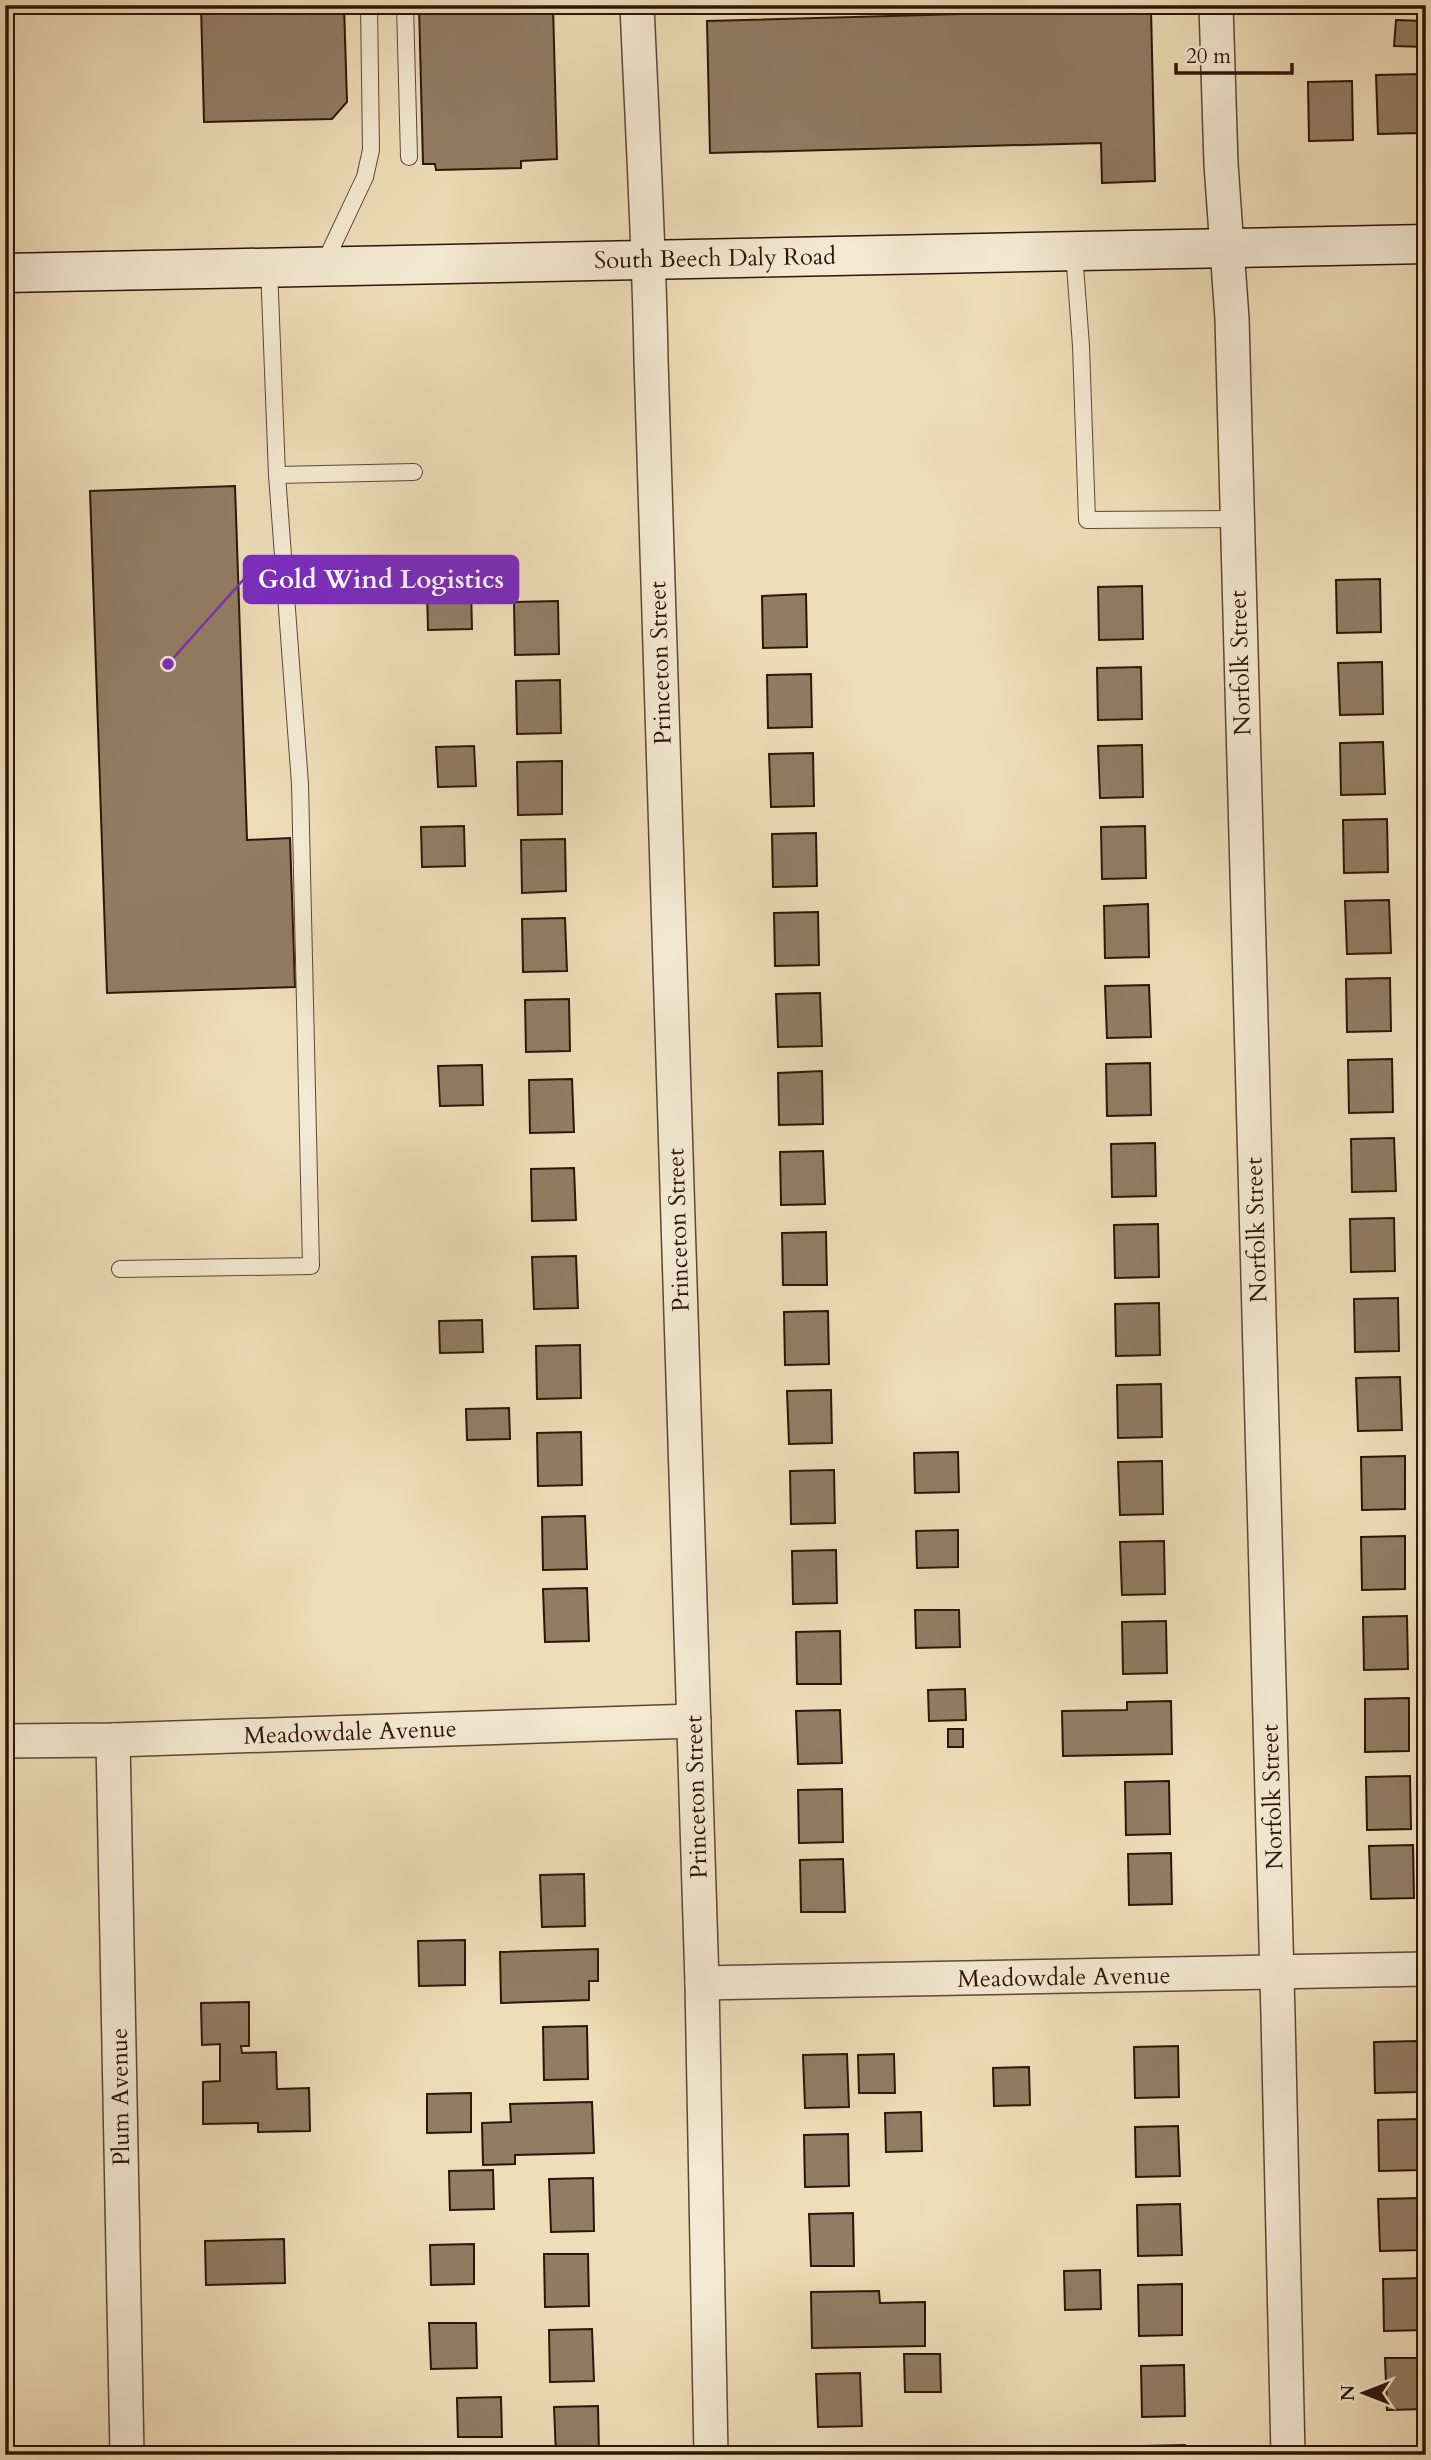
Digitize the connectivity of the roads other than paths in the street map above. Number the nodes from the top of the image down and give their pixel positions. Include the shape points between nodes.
1 (369, 5) edge
2 (405, 5) edge
3 (638, 5) edge
4 (1216, 5) edge
5 (409, 157) dead end
6 (1426, 244) edge
7 (1227, 249) junction
8 (1074, 252) junction
9 (649, 259) junction
10 (323, 266) junction
11 (269, 267) junction
12 (5, 273) edge
13 (414, 472) dead end
14 (277, 474) junction
15 (1236, 519) junction
16 (120, 1269) dead end
17 (694, 1721) junction
18 (113, 1740) junction
19 (5, 1741) edge
20 (1426, 1969) edge
21 (1277, 1973) junction
22 (702, 1983) junction
23 (127, 2455) edge
24 (711, 2455) edge
25 (1288, 2455) edge

1 - 10 lane via 371,150 365,177
2 - 5 lane
3 - 9 street, Princeton Street
4 - 7 street, Norfolk Street
6 - 7 main road, South Beech Daly Road
7 - 8 main road, South Beech Daly Road
7 - 15 street, Norfolk Street
8 - 9 main road, South Beech Daly Road
8 - 15 lane via 1087,520
9 - 10 main road, South Beech Daly Road
9 - 17 street, Princeton Street
10 - 11 main road, South Beech Daly Road
11 - 12 main road, South Beech Daly Road
11 - 14 lane
13 - 14 lane
14 - 16 lane via 300,784 311,1266
15 - 21 street, Norfolk Street
17 - 18 street, Meadowdale Avenue
17 - 22 street, Princeton Street
18 - 19 street, Meadowdale Avenue
18 - 23 street, Plum Avenue
20 - 21 street, Meadowdale Avenue
21 - 22 street, Meadowdale Avenue
21 - 25 street, Norfolk Street
22 - 24 street, Princeton Street

